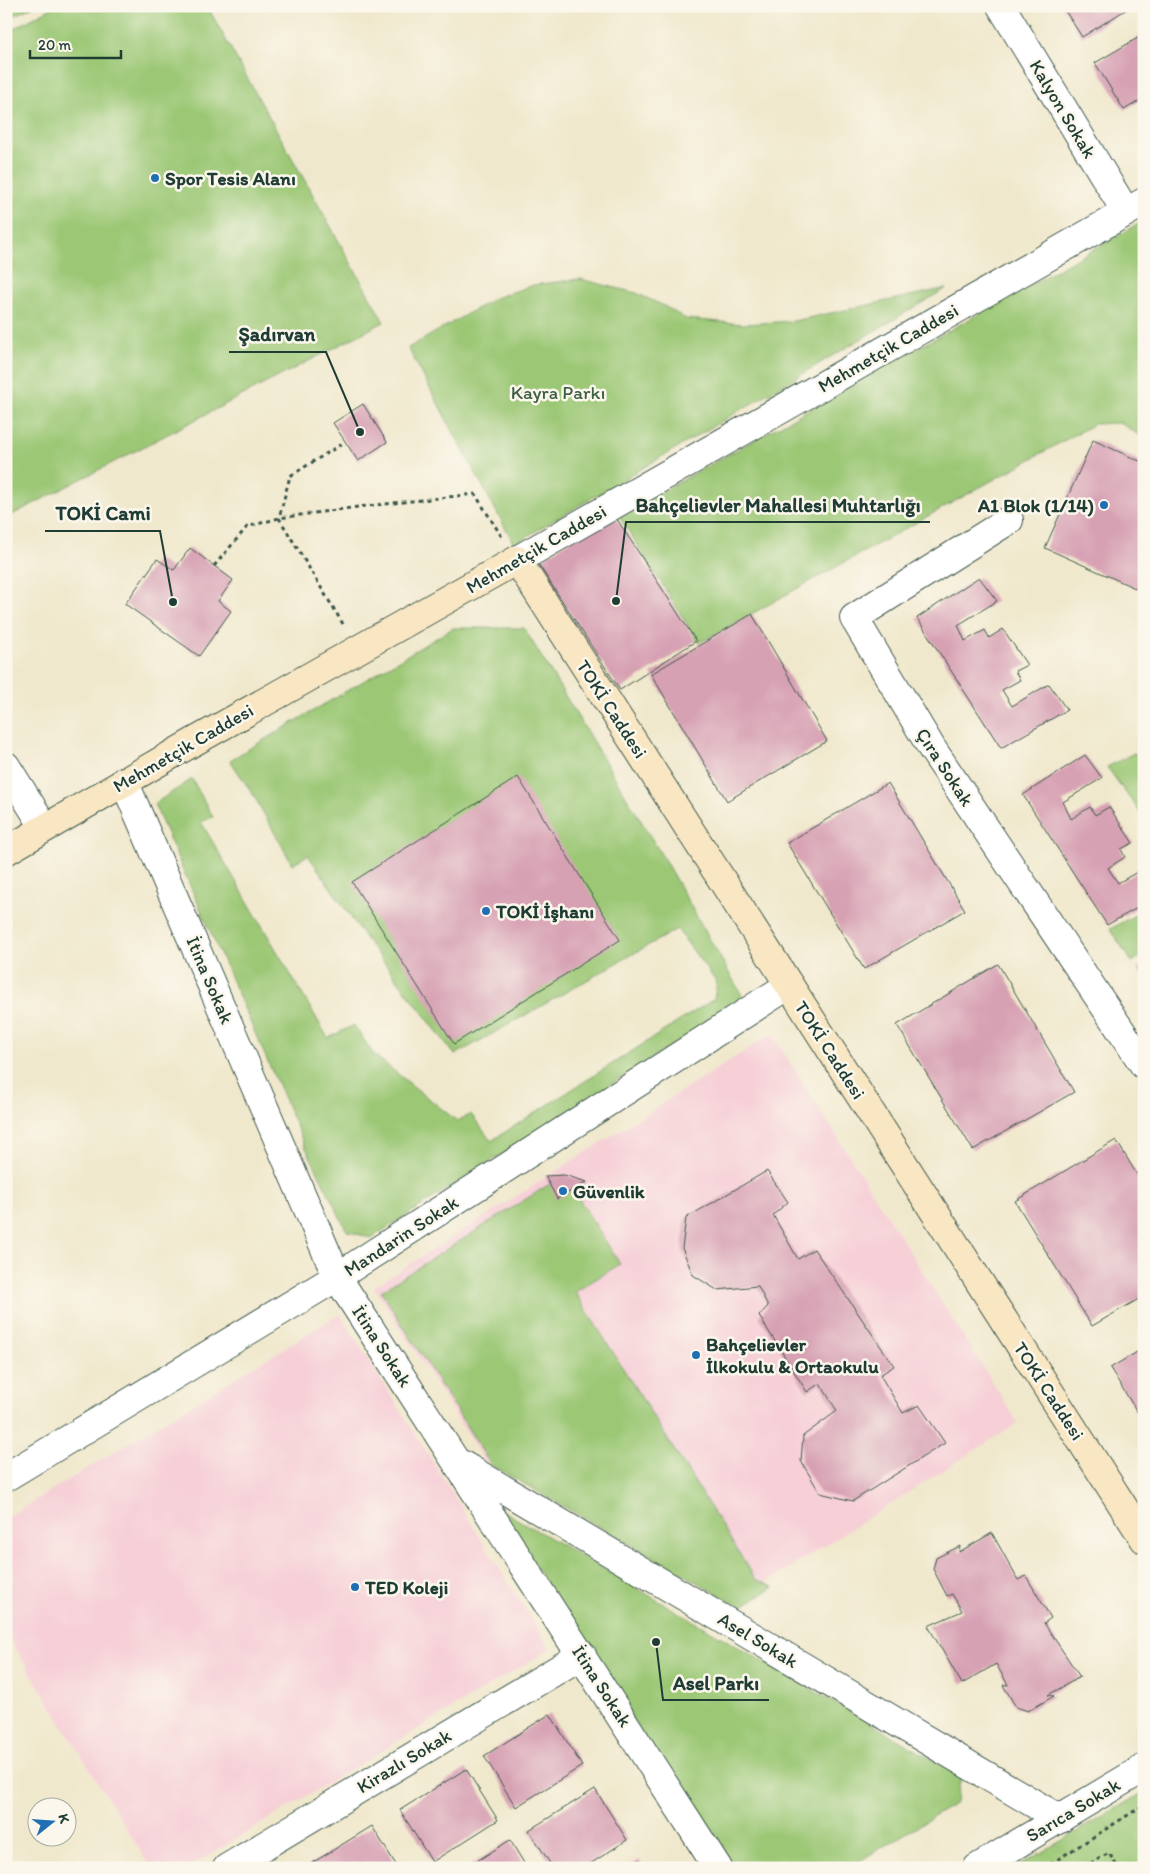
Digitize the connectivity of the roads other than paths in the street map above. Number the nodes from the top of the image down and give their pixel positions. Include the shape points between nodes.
1 (1001, 6) edge
2 (1135, 207) edge
3 (1009, 520) dead end
4 (517, 560) junction
5 (6, 766) edge
6 (124, 782) junction
7 (45, 828) junction
8 (6, 851) edge
9 (789, 985) junction
10 (1144, 1066) edge
11 (337, 1277) junction
12 (456, 1460) junction
13 (6, 1477) edge
14 (1144, 1539) edge
15 (582, 1655) junction
16 (1144, 1768) edge
17 (1060, 1819) junction
18 (227, 1868) edge
19 (718, 1868) edge
20 (977, 1868) edge

1 - 2 street, Kalyon Sokak
2 - 4 street, Mehmetçik Caddesi
3 - 10 street, Çıra Sokak via 854,618 931,747
4 - 6 main road, Mehmetçik Caddesi
4 - 9 main road, TOKİ Caddesi
5 - 7 street
6 - 7 main road, Mehmetçik Caddesi
6 - 11 street, İtina Sokak
7 - 8 main road, Mehmetçik Caddesi
9 - 11 street, Mandarin Sokak
9 - 14 main road, TOKİ Caddesi
11 - 12 street, İtina Sokak
11 - 13 street, Mandarin Sokak
12 - 15 street, İtina Sokak
12 - 17 street, Asel Sokak
15 - 18 street, Kirazlı Sokak
15 - 19 street, İtina Sokak
16 - 17 street, Sarıca Sokak
17 - 20 street, Sarıca Sokak

